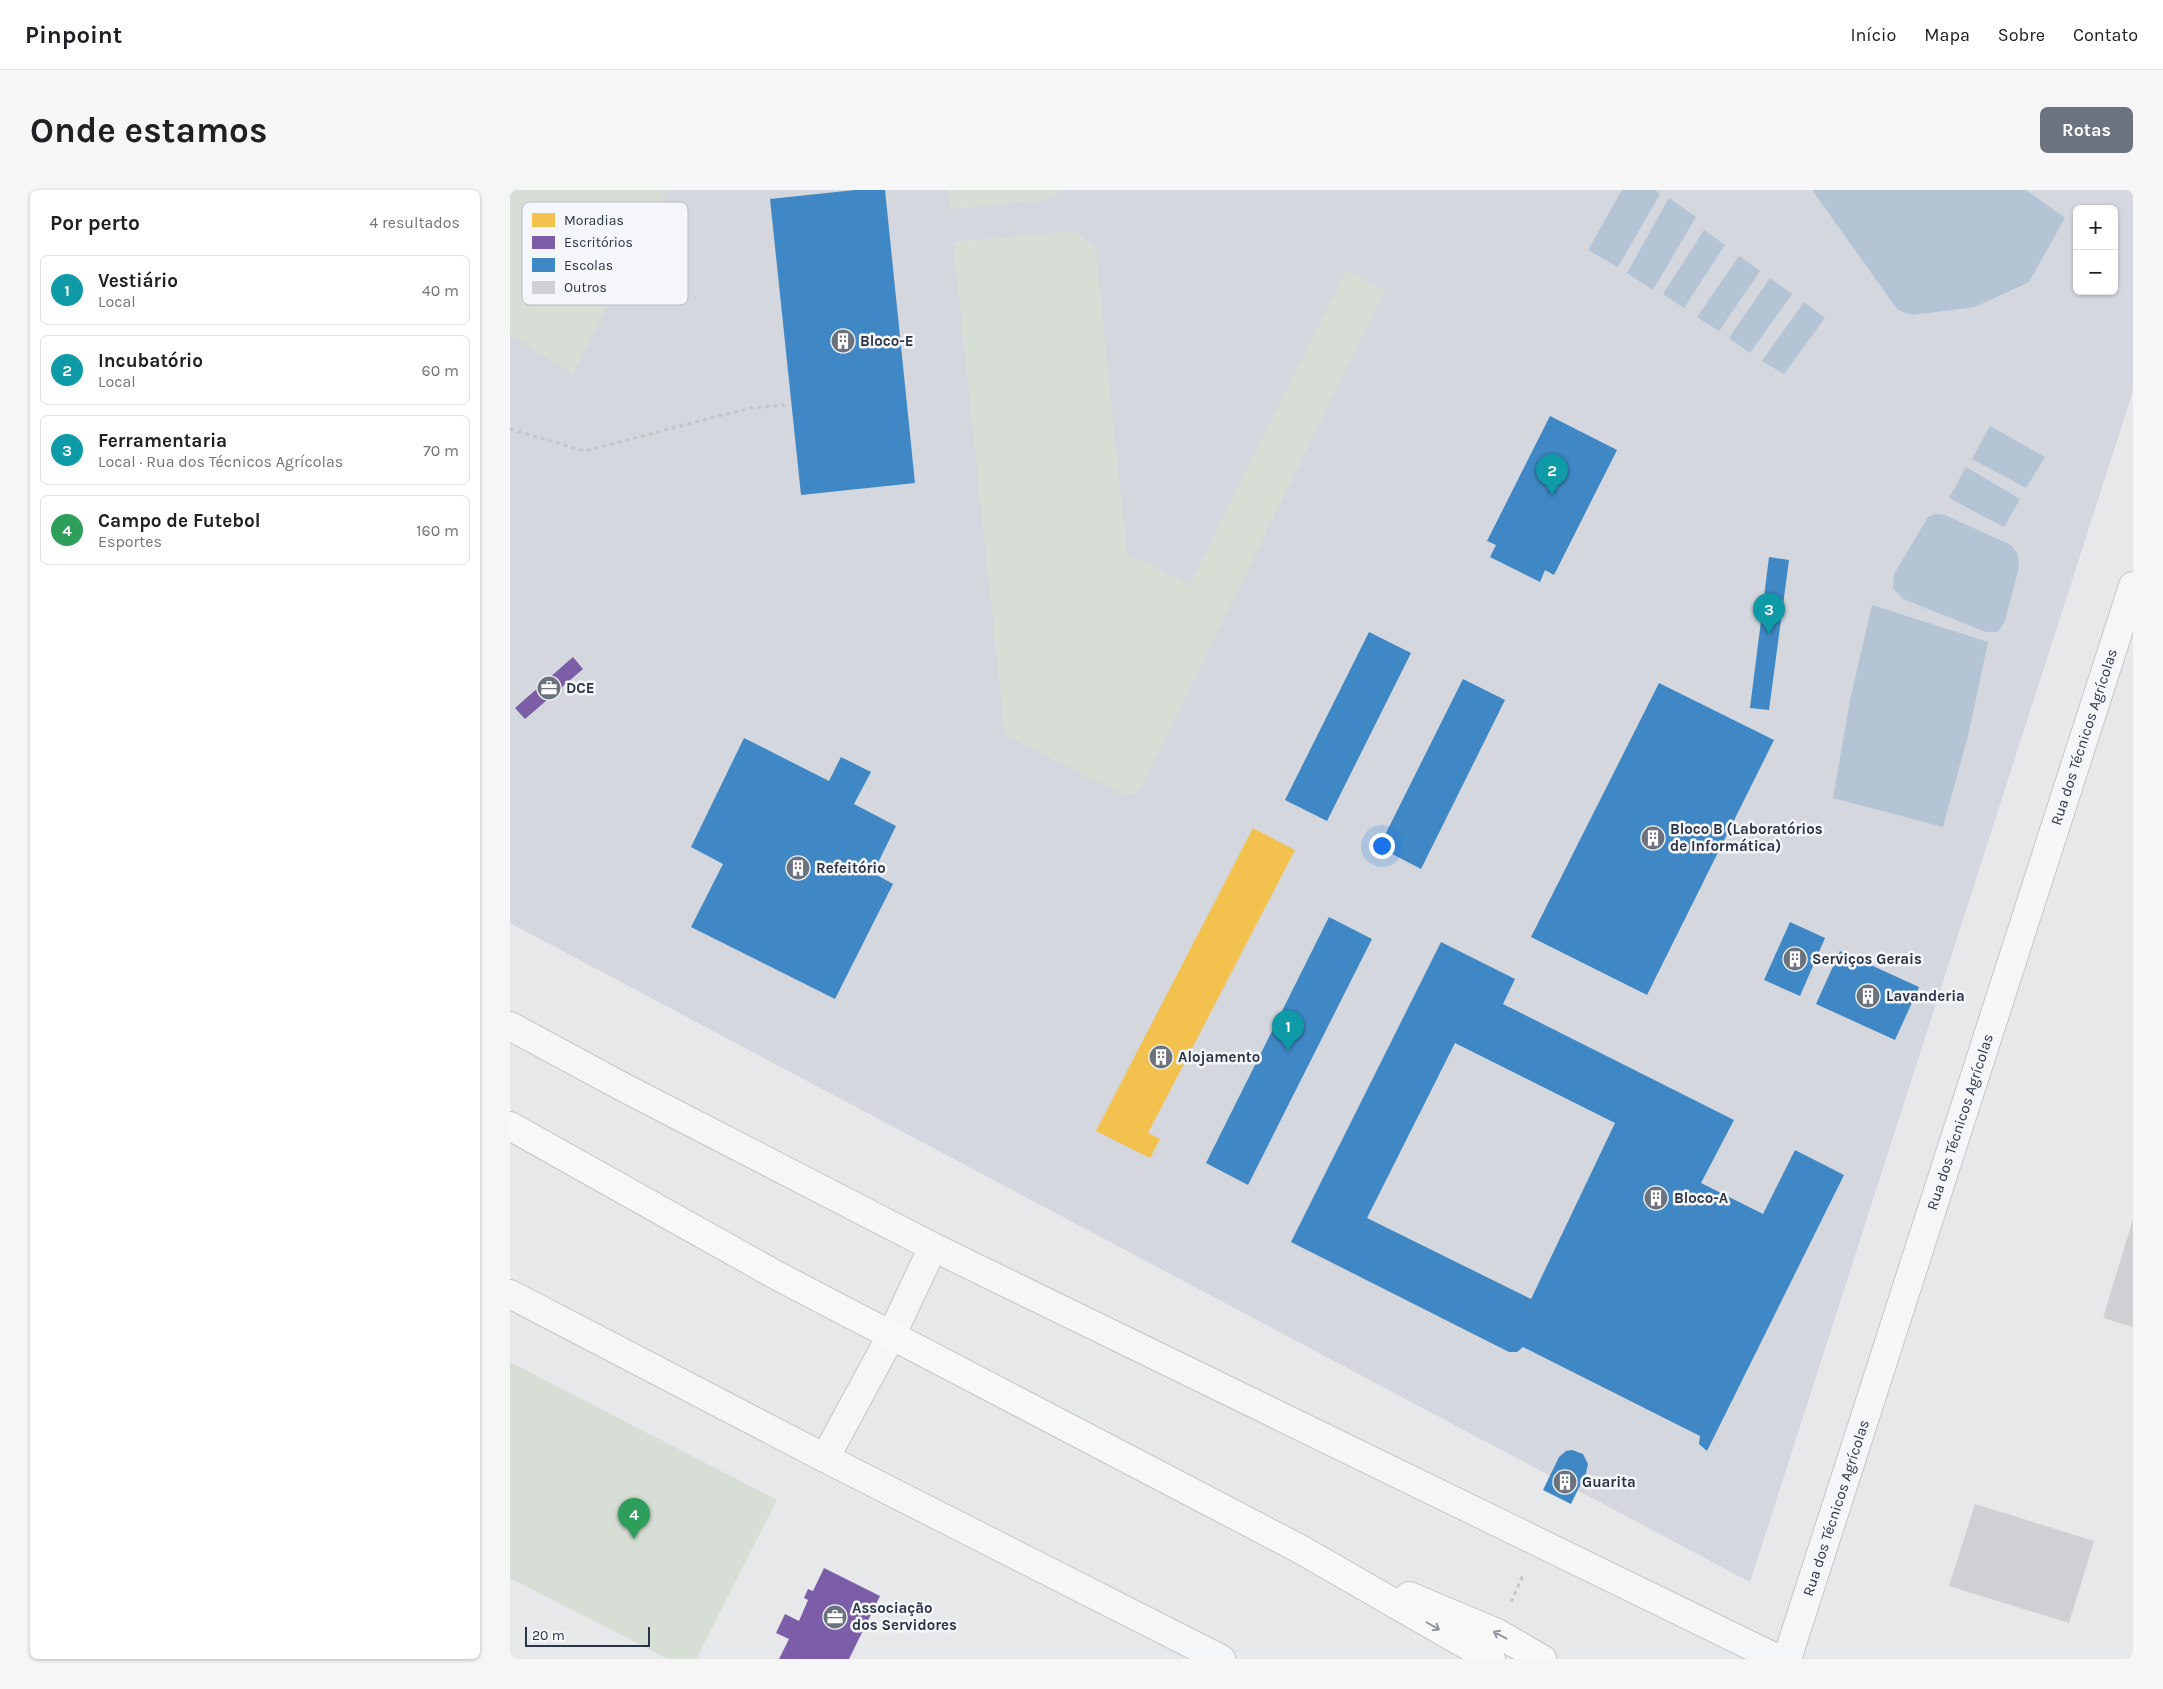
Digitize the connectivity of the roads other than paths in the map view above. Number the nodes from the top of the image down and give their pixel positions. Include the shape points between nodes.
1 (2133, 586) edge
2 (510, 1026) edge
3 (510, 1126) edge
4 (933, 1247) junction
5 (510, 1294) edge
6 (890, 1336) junction
7 (825, 1458) junction
8 (1300, 1549) junction
9 (1221, 1659) edge
10 (1491, 1659) edge
11 (1542, 1659) edge
12 (1778, 1659) edge
13 (1787, 1659) edge

1 - 13 street, Rua dos Técnicos Agrícolas
2 - 4 street
3 - 6 main road
4 - 6 street
4 - 12 street
5 - 7 street
6 - 7 street
6 - 8 main road
7 - 9 street
8 -> 10 main road
11 -> 8 main road via 1497,1633

